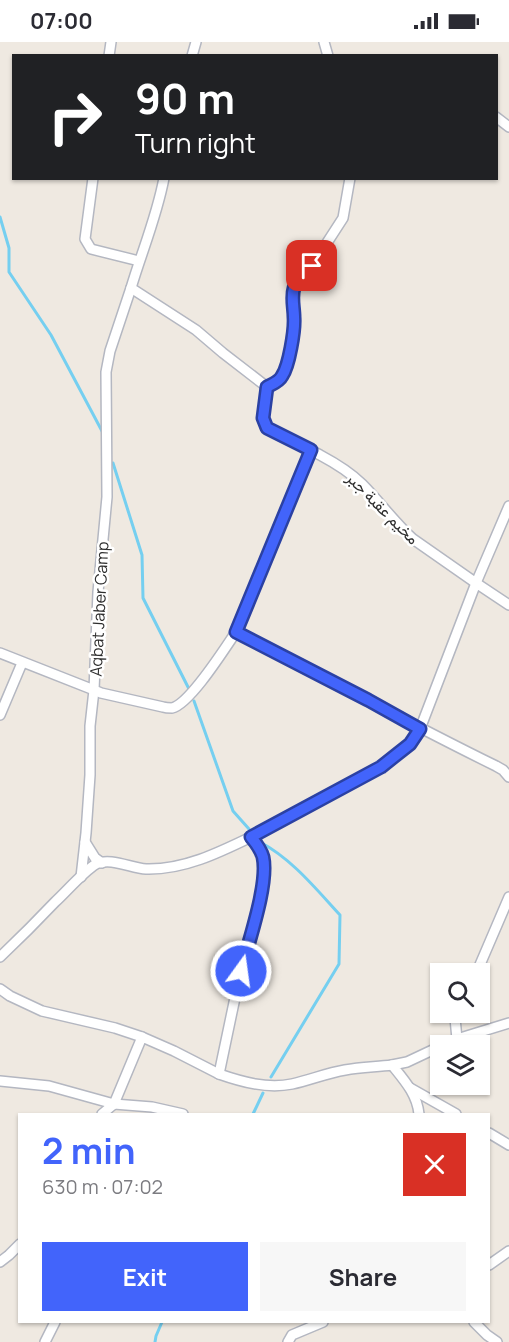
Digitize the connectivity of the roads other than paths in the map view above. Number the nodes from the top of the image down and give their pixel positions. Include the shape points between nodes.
1 (93, 180) edge
2 (164, 180) edge
3 (350, 180) edge
4 (139, 261) junction
5 (131, 288) junction
6 (267, 387) junction
7 (311, 450) junction
8 (509, 506) edge
9 (476, 583) junction
10 (509, 605) edge
11 (236, 632) junction
12 (0, 653) edge
13 (22, 663) junction
14 (94, 690) junction
15 (0, 715) edge
16 (420, 729) junction
17 (509, 777) edge
18 (251, 837) junction
19 (85, 842) junction
20 (102, 863) junction
21 (81, 877) junction
22 (509, 897) edge
23 (0, 957) edge
24 (480, 963) edge
25 (0, 989) edge
26 (509, 1023) edge
27 (470, 1035) edge
28 (142, 1037) junction
29 (430, 1051) edge
30 (392, 1065) junction
31 (219, 1074) junction
32 (0, 1081) edge
33 (410, 1088) junction
34 (114, 1104) junction
35 (103, 1113) edge
36 (179, 1113) edge
37 (419, 1113) edge
38 (454, 1113) edge
39 (490, 1134) edge
40 (509, 1144) edge
41 (18, 1246) edge
42 (509, 1251) edge
43 (0, 1262) edge
44 (490, 1263) edge
45 (54, 1323) edge
46 (321, 1323) edge
47 (475, 1323) edge
48 (45, 1342) edge
49 (288, 1342) edge
50 (497, 1342) edge

1 - 4 street via 84,239 91,249
2 - 4 street, Aqbat Jaber Camp
3 - 6 street via 343,218 294,288 294,333 288,358 283,376
4 - 5 street, Aqbat Jaber Camp
5 - 6 street via 196,330
5 - 14 street, Aqbat Jaber Camp via 106,372 107,497
6 - 7 street, مخيم عقبة جبر via 263,418 267,428
7 - 9 street, مخيم عقبة جبر via 348,472 413,540
7 - 11 street
8 - 9 street
9 - 10 street, مخيم عقبة جبر
9 - 16 street
11 - 14 street, Aqbat Jaber Camp via 200,684 172,708
11 - 16 street
12 - 13 street
13 - 14 street
13 - 15 street
14 - 19 street
16 - 17 street via 496,766
16 - 18 street via 410,744 381,767
18 - 20 street via 180,865 142,869
18 - 31 street via 263,856 264,881
19 - 20 street
19 - 21 street
20 - 21 street
21 - 23 street
22 - 24 street
25 - 28 street via 42,1011
26 - 27 street
28 - 31 street
28 - 34 street
29 - 30 street
30 - 31 street via 346,1070 288,1085 251,1084
30 - 33 street
32 - 34 street via 49,1086
33 - 37 street
33 - 38 street
34 - 35 street
34 - 36 street
39 - 40 street
41 - 43 street
42 - 44 street
45 - 48 street
46 - 49 street via 292,1335
47 - 50 street

